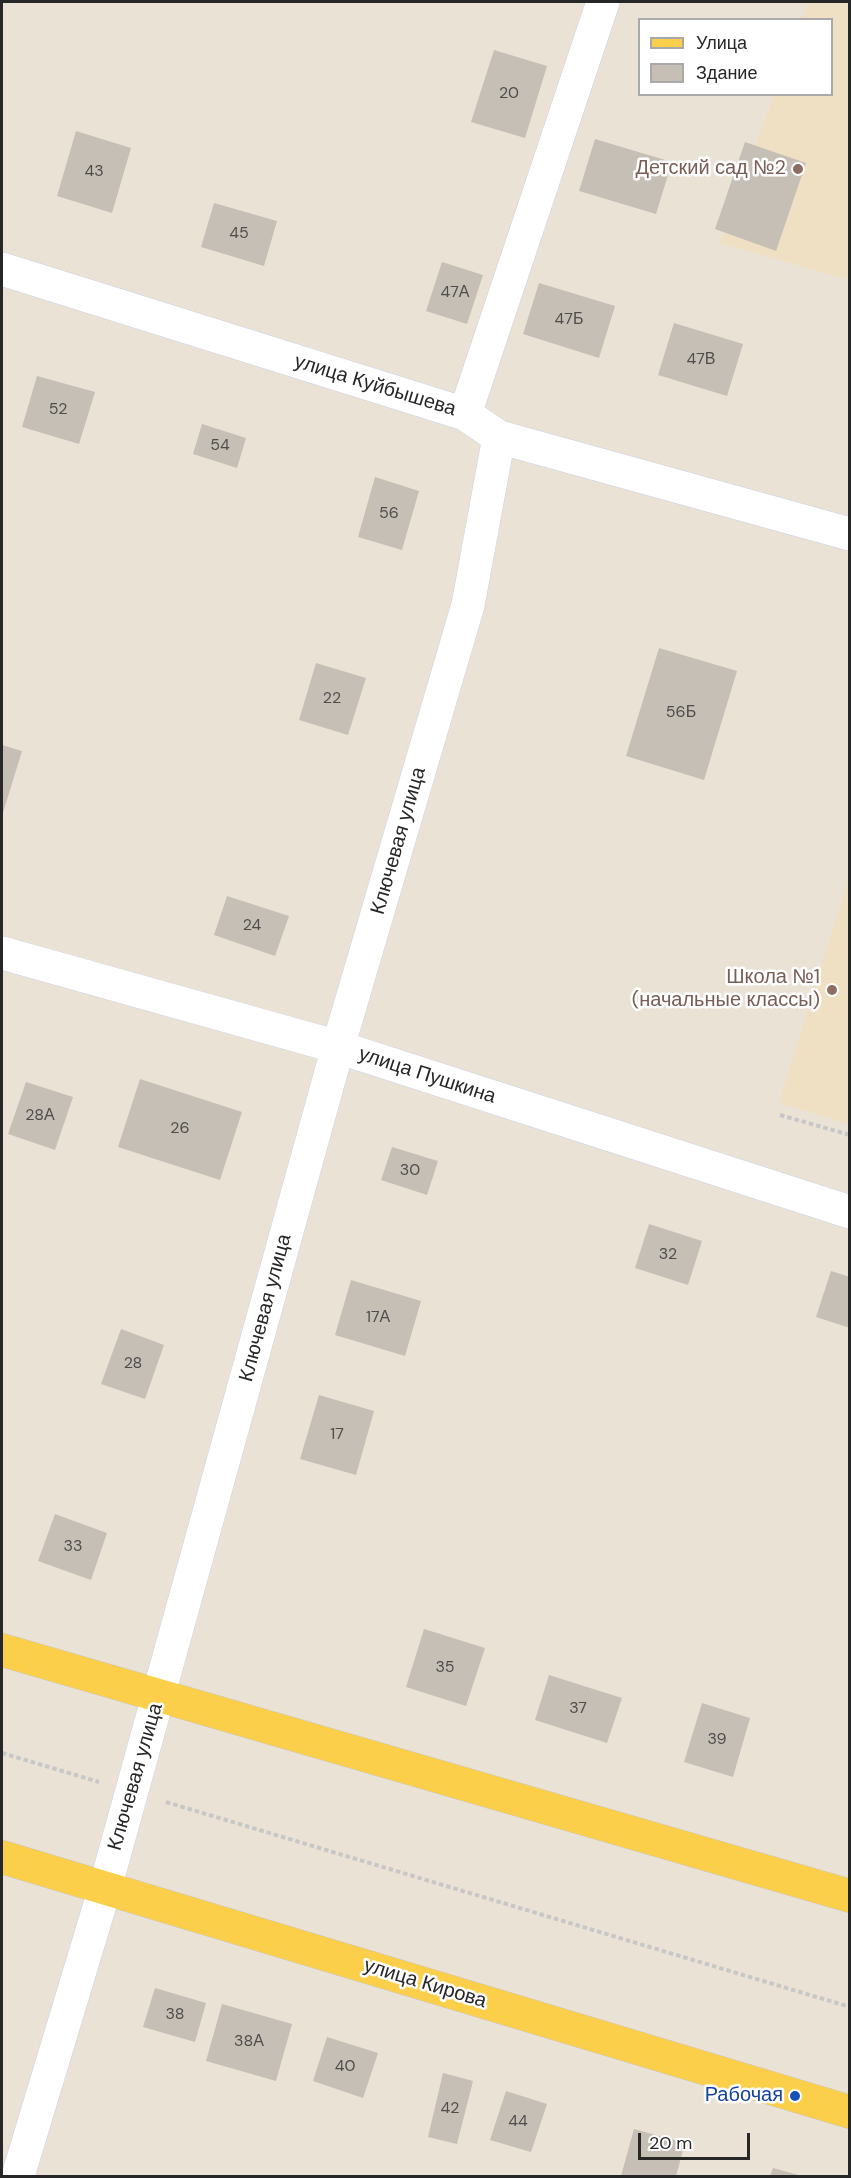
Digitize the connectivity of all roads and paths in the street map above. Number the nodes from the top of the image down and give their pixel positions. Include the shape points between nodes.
1 (603, 2) edge
2 (2, 269) edge
3 (465, 414) junction
4 (498, 437) junction
5 (849, 534) edge
6 (2, 953) edge
7 (338, 1047) junction
8 (780, 1115) dead end
9 (849, 1135) edge
10 (849, 1212) edge
11 (2, 1650) edge
12 (159, 1696) junction
13 (2, 1753) edge
14 (131, 1791) junction
15 (2, 1857) edge
16 (105, 1888) junction
17 (849, 1896) edge
18 (849, 2007) edge
19 (849, 2112) edge
20 (18, 2176) edge

1 - 3 street
2 - 3 street, улица Куйбышева
3 - 4 street, улица Куйбышева
4 - 5 street, улица Куйбышева
4 - 7 street, Ключевая улица via 468,605
6 - 7 street, улица Пушкина
7 - 10 street, улица Пушкина
7 - 12 street, Ключевая улица
8 - 9 path
11 - 12 main road
12 - 14 street, Ключевая улица
12 - 17 main road
13 - 14 path
14 - 16 street, Ключевая улица
14 - 18 path
15 - 16 main road, улица Кирова
16 - 19 main road, улица Кирова
16 - 20 street, Ключевая улица

